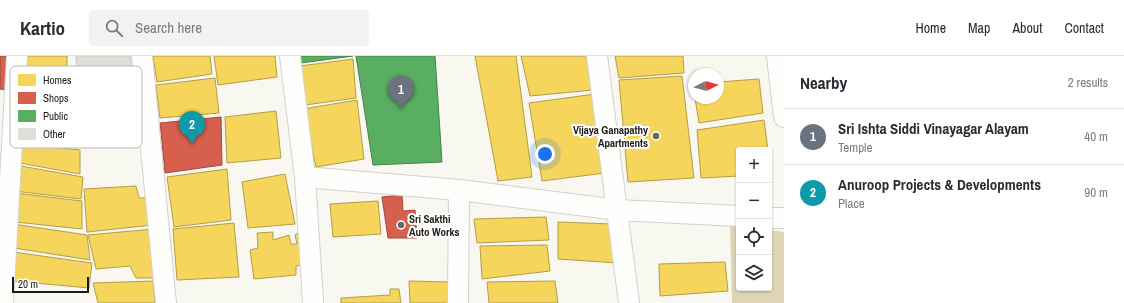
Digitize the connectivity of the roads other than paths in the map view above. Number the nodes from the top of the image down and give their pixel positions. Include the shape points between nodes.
1 (18, 56) edge
2 (142, 56) edge
3 (290, 56) edge
4 (597, 56) edge
5 (777, 56) edge
6 (17, 66) edge
7 (784, 117) edge
8 (10, 137) edge
9 (305, 177) junction
10 (460, 190) junction
11 (4, 198) edge
12 (618, 210) junction
13 (736, 216) edge
14 (772, 218) edge
15 (784, 218) edge
16 (3, 303) edge
17 (166, 303) edge
18 (313, 303) edge
19 (458, 303) edge
20 (629, 303) edge

1 - 6 street
2 - 17 street
3 - 9 street
4 - 12 street
5 - 7 street
8 - 11 street
9 - 10 street
9 - 18 street
10 - 12 street
10 - 19 street
11 - 16 street
12 - 13 street
12 - 20 street
14 - 15 street

